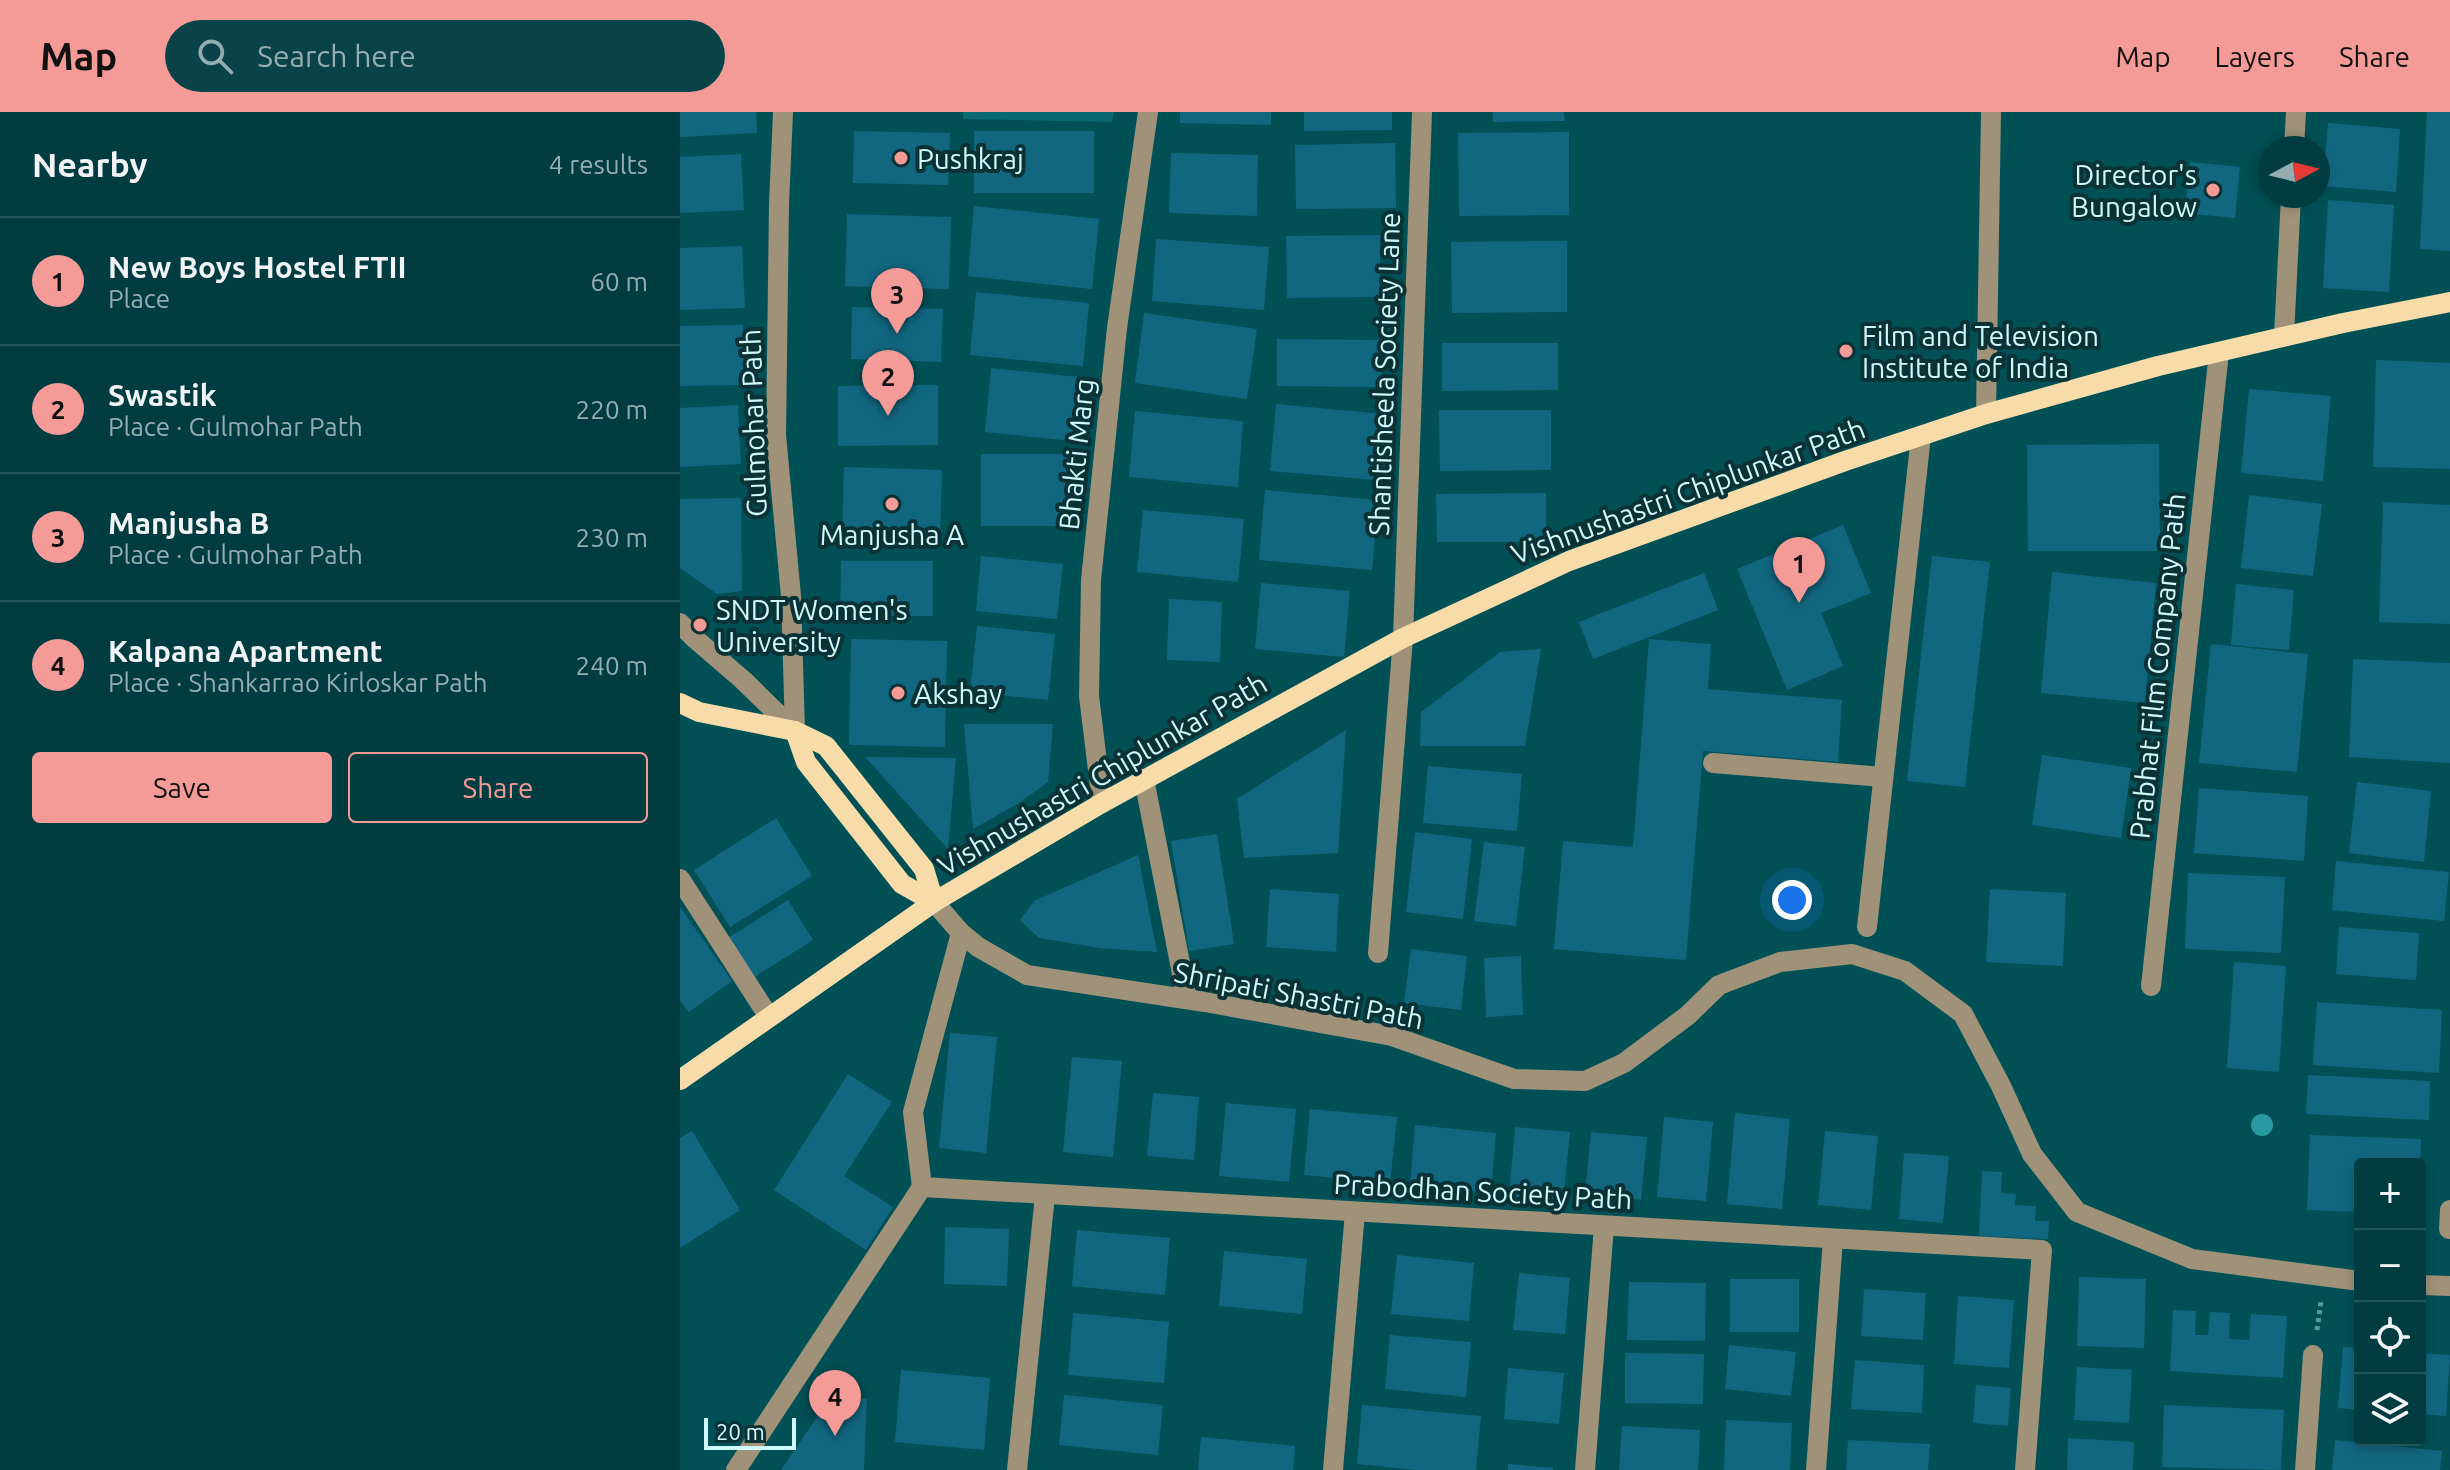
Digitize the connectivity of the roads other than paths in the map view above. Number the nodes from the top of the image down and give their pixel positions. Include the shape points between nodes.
1 (783, 112) edge
2 (1148, 112) edge
3 (1422, 112) edge
4 (1991, 112) edge
5 (2296, 112) edge
6 (2295, 136) edge
7 (2290, 208) edge
8 (2450, 302) edge
9 (2284, 336) junction
10 (2219, 352) junction
11 (1986, 414) junction
12 (1921, 436) junction
13 (680, 623) edge
14 (1403, 638) junction
15 (680, 703) edge
16 (795, 731) junction
17 (1713, 763) dead end
18 (1883, 777) junction
19 (1144, 779) junction
20 (1102, 803) junction
21 (680, 879) edge
22 (934, 902) junction
23 (1867, 927) dead end
24 (961, 933) junction
25 (1378, 953) dead end
26 (2151, 986) dead end
27 (1187, 999) junction
28 (769, 1017) junction
29 (680, 1080) edge
30 (922, 1187) junction
31 (1045, 1195) junction
32 (1355, 1212) junction
33 (1604, 1226) junction
34 (1833, 1239) junction
35 (2354, 1280) edge
36 (2426, 1285) edge
37 (2450, 1286) edge
38 (2313, 1355) road end
39 (736, 1470) edge
40 (1017, 1470) edge
41 (1333, 1470) edge
42 (1585, 1470) edge
43 (1816, 1470) edge
44 (2025, 1470) edge
45 (2305, 1470) edge

1 - 16 street, Gulmohar Path via 776,435 791,596
2 - 20 street, Bhakti Marg via 1117,328 1091,580 1089,696
3 - 14 street, Shantisheela Society Lane
4 - 11 street
5 - 6 street
7 - 9 street
8 - 9 main road, Vishnushastri Chiplunkar Path
9 - 10 main road, Vishnushastri Chiplunkar Path
10 - 11 main road, Vishnushastri Chiplunkar Path
10 - 26 street, Prabhat Film Company Path
11 - 12 main road, Vishnushastri Chiplunkar Path
12 - 14 main road, Vishnushastri Chiplunkar Path via 1569,561
12 - 18 street
13 - 16 street
14 - 19 main road, Vishnushastri Chiplunkar Path
14 - 25 street, Shantisheela Society Lane
15 - 16 main road via 699,712
16 - 22 main road via 806,762 902,884
17 - 18 street
18 - 23 street
19 - 20 main road, Vishnushastri Chiplunkar Path
19 - 27 street
20 - 22 main road, Vishnushastri Chiplunkar Path
21 - 28 street
22 - 24 street, Shripati Shastri Path
22 - 28 main road, Vishnushastri Chiplunkar Path
24 - 27 street, Shripati Shastri Path via 1027,975
24 - 30 street via 913,1112
27 - 35 street, Shripati Shastri Path via 1392,1036 1514,1079 1585,1081 1624,1063 1719,985 1780,962 1852,954 1905,971 1963,1014 2032,1154 2077,1212 2192,1259
28 - 29 main road, Vishnushastri Chiplunkar Path
30 - 31 street, Prabodhan Society Path
30 - 39 street
31 - 32 street, Prabodhan Society Path
31 - 40 street
32 - 33 street, Prabodhan Society Path
32 - 41 street
33 - 34 street, Prabodhan Society Path
33 - 42 street
34 - 43 street
34 - 44 street, Prabodhan Society Path via 2042,1250
36 - 37 street
38 - 45 street

